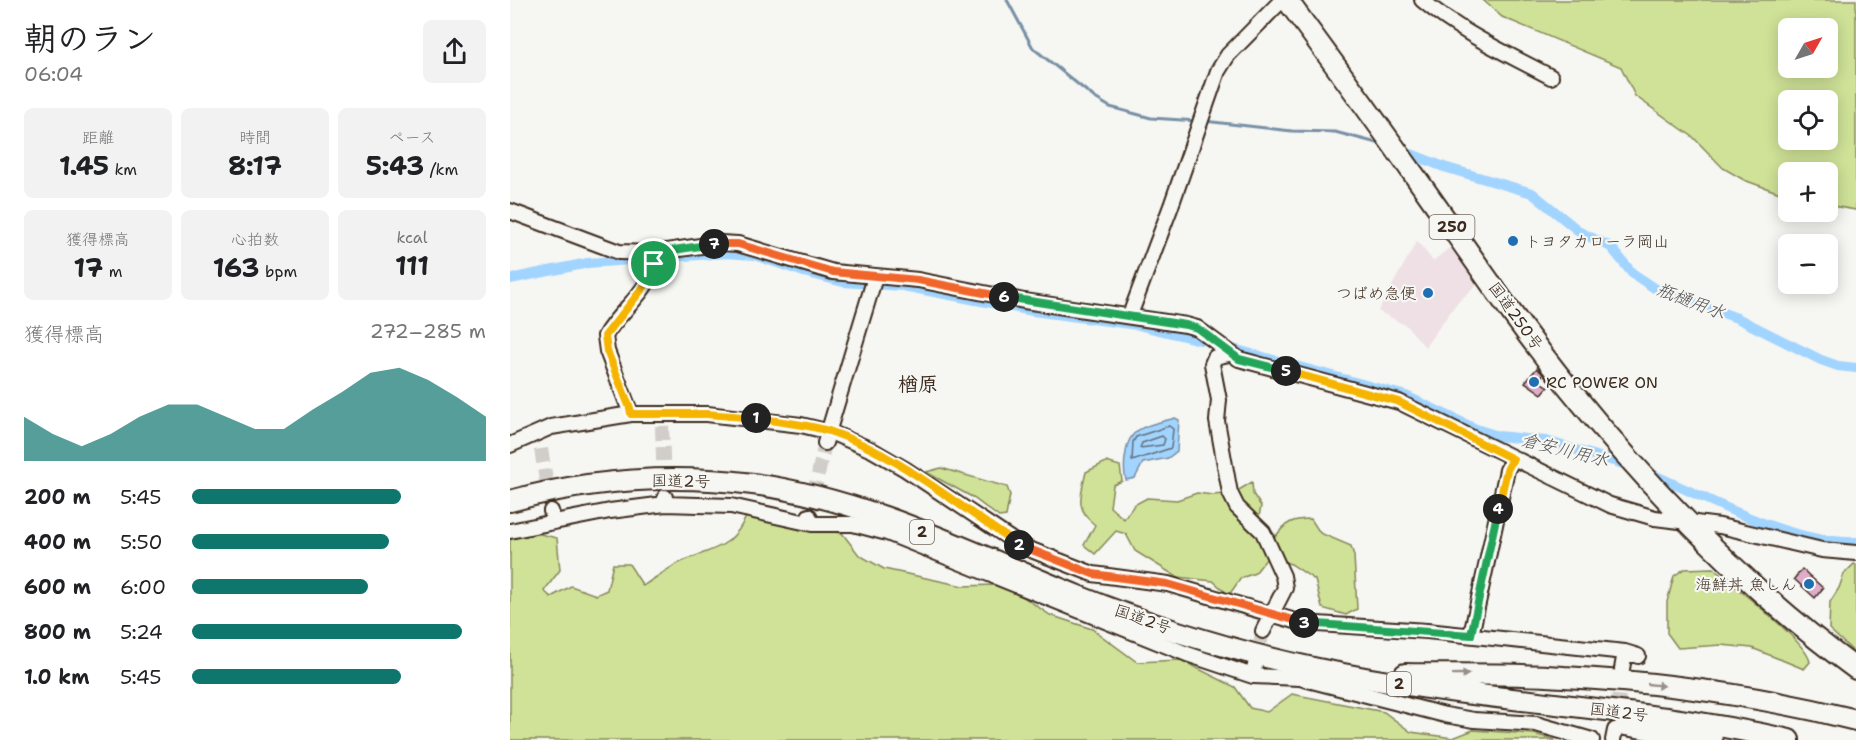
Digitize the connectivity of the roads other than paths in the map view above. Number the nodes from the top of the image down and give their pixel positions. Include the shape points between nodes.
1 (1282, 0) edge
2 (1287, 0) edge
3 (1422, 0) edge
4 (1551, 77) dead end
5 (510, 211) edge
6 (654, 257) junction
7 (875, 282) junction
8 (1130, 315) junction
9 (1229, 354) junction
10 (631, 414) junction
11 (539, 434) junction
12 (827, 437) junction
13 (510, 445) edge
14 (542, 448) tunnel mouth
15 (1513, 459) junction
16 (510, 501) edge
17 (1689, 524) junction
18 (510, 531) edge
19 (1856, 554) edge
20 (1270, 615) junction
21 (1263, 631) tunnel mouth
22 (1471, 635) junction
23 (1832, 651) junction
24 (1319, 669) junction
25 (1622, 669) tunnel mouth
26 (1856, 669) edge
27 (1856, 675) edge
28 (1480, 696) junction
29 (1775, 701) junction
30 (1856, 711) edge
31 (1856, 720) edge
32 (1592, 740) edge
33 (1712, 740) edge
34 (1790, 740) edge

1 - 8 street via 1222,63
2 - 17 highway, 国道250号 / 250 via 1568,387
3 - 4 street via 1451,23
5 - 6 street via 604,248
6 - 7 street via 721,243 738,244
6 - 10 street via 650,279 605,336
7 - 8 street via 918,280 1024,301
7 - 12 street
8 - 9 street via 1197,328
9 - 15 street via 1399,402
9 - 20 street via 1212,359 1219,400 1217,421 1230,493 1237,507 1269,542 1283,576 1285,588
10 - 11 street via 576,421
10 - 12 street via 662,420 750,417
11 - 13 street
11 - 14 street
12 - 20 street via 905,469 1039,555 1093,574 1168,584
15 - 17 street via 1610,505
15 - 22 street via 1507,470
16 - 24 highway, 国道2号 / 2 via 544,492 651,480 704,480 765,487 873,513 1157,625
17 - 19 street via 1720,526
17 - 23 highway, 国道250号 / 250
18 - 32 street via 552,517 665,500 853,525 887,533 1187,654 1445,715 1536,724
20 - 21 street
20 - 22 street via 1302,623
22 - 25 street via 1631,654
23 - 26 highway, 国道250号 / 250
23 - 27 highway, 国道250号 / 250
24 - 28 highway, 国道2号 / 2
24 -> 29 highway via 1564,676
28 - 33 highway via 1494,706
28 - 34 highway, 国道2号 / 2 via 1721,724
29 - 30 highway
29 - 31 highway

